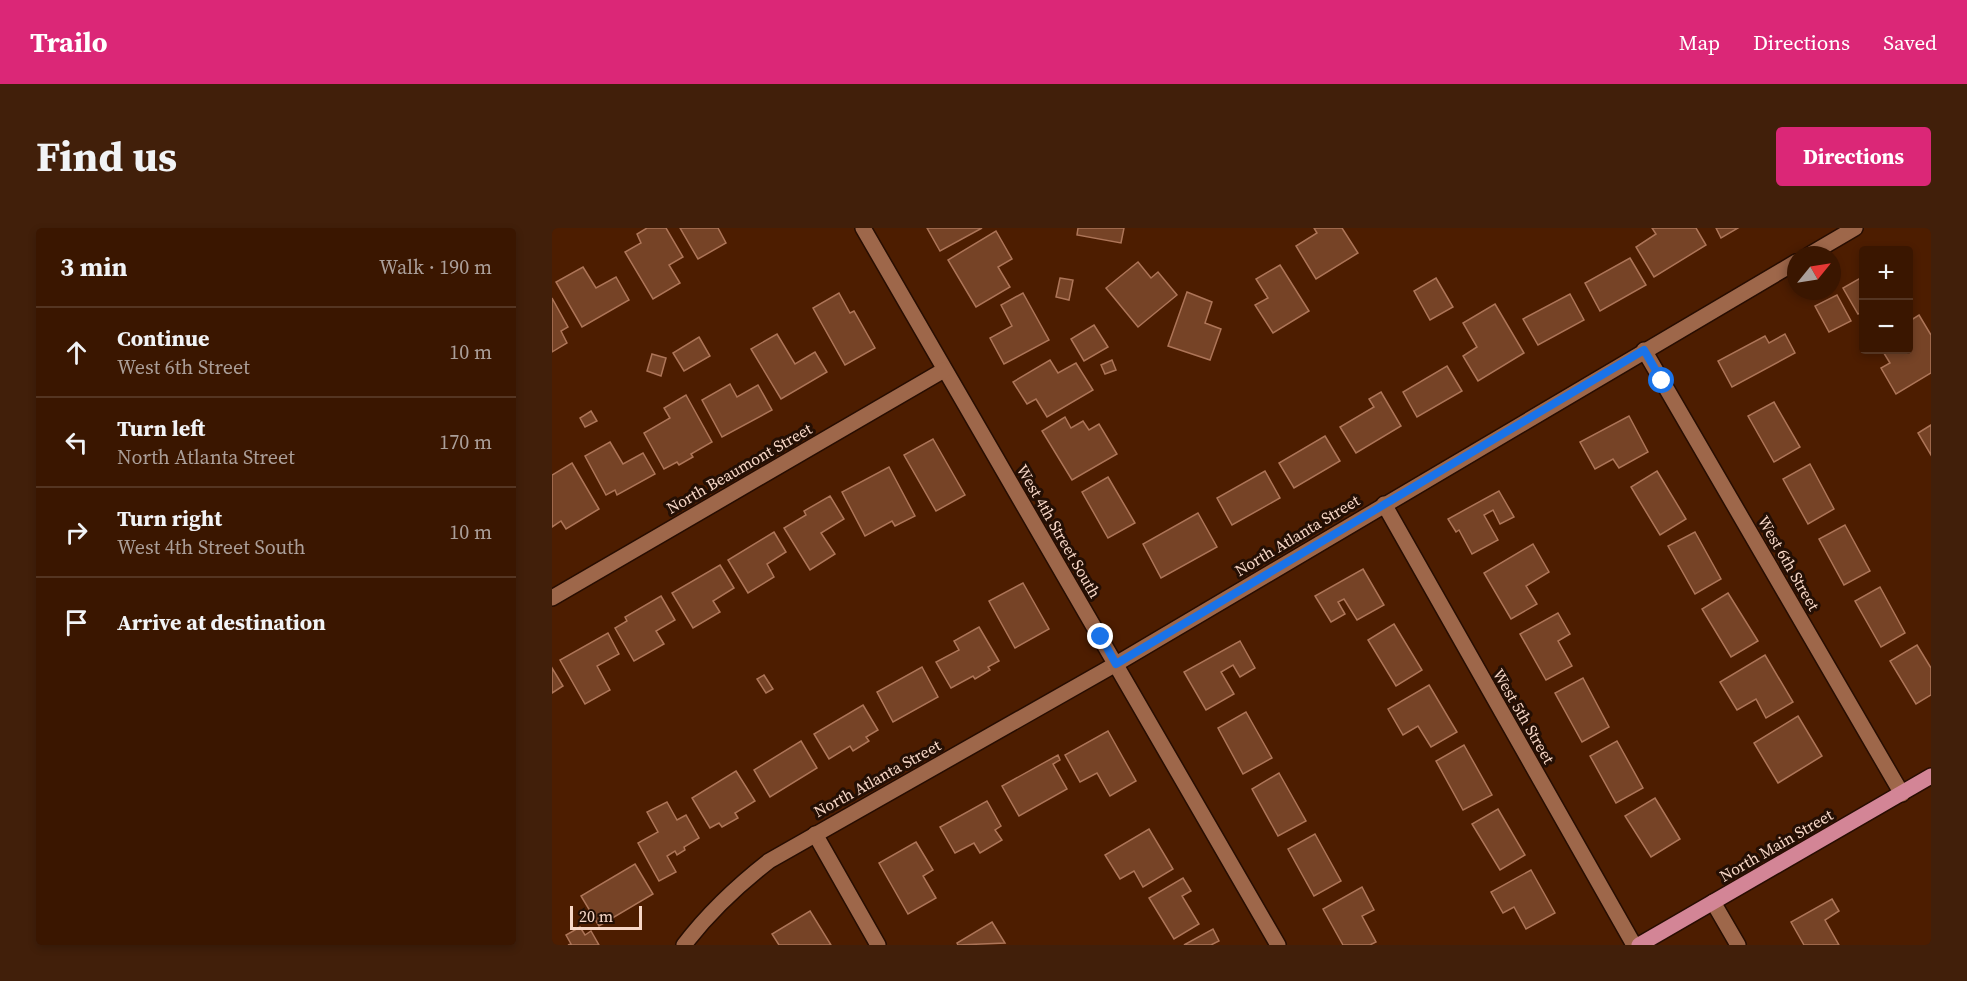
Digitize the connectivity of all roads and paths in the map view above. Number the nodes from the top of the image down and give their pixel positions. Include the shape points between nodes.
1 (863, 228) edge
2 (1855, 228) edge
3 (1824, 246) edge
4 (1787, 267) edge
5 (1644, 350) junction
6 (944, 370) junction
7 (1384, 504) junction
8 (552, 598) edge
9 (1116, 664) junction
10 (1931, 776) edge
11 (1902, 794) junction
12 (815, 834) junction
13 (1713, 902) junction
14 (684, 945) edge
15 (878, 945) edge
16 (1278, 945) edge
17 (1634, 945) edge
18 (1639, 945) edge
19 (1738, 945) edge

1 - 6 street, West 4th Street South
2 - 3 street
4 - 5 street, North Atlanta Street
5 - 7 street, North Atlanta Street
5 - 11 street, West 6th Street
6 - 8 street, North Beaumont Street
6 - 9 street, West 4th Street South
7 - 9 street, North Atlanta Street
7 - 17 street, West 5th Street
9 - 12 street, North Atlanta Street
9 - 16 street, West 4th Street South
10 - 11 main road, North Main Street
11 - 13 main road, North Main Street
12 - 14 street, North Atlanta Street via 736,886
12 - 15 street, North Atlanta Street
13 - 18 main road, North Main Street
13 - 19 street

